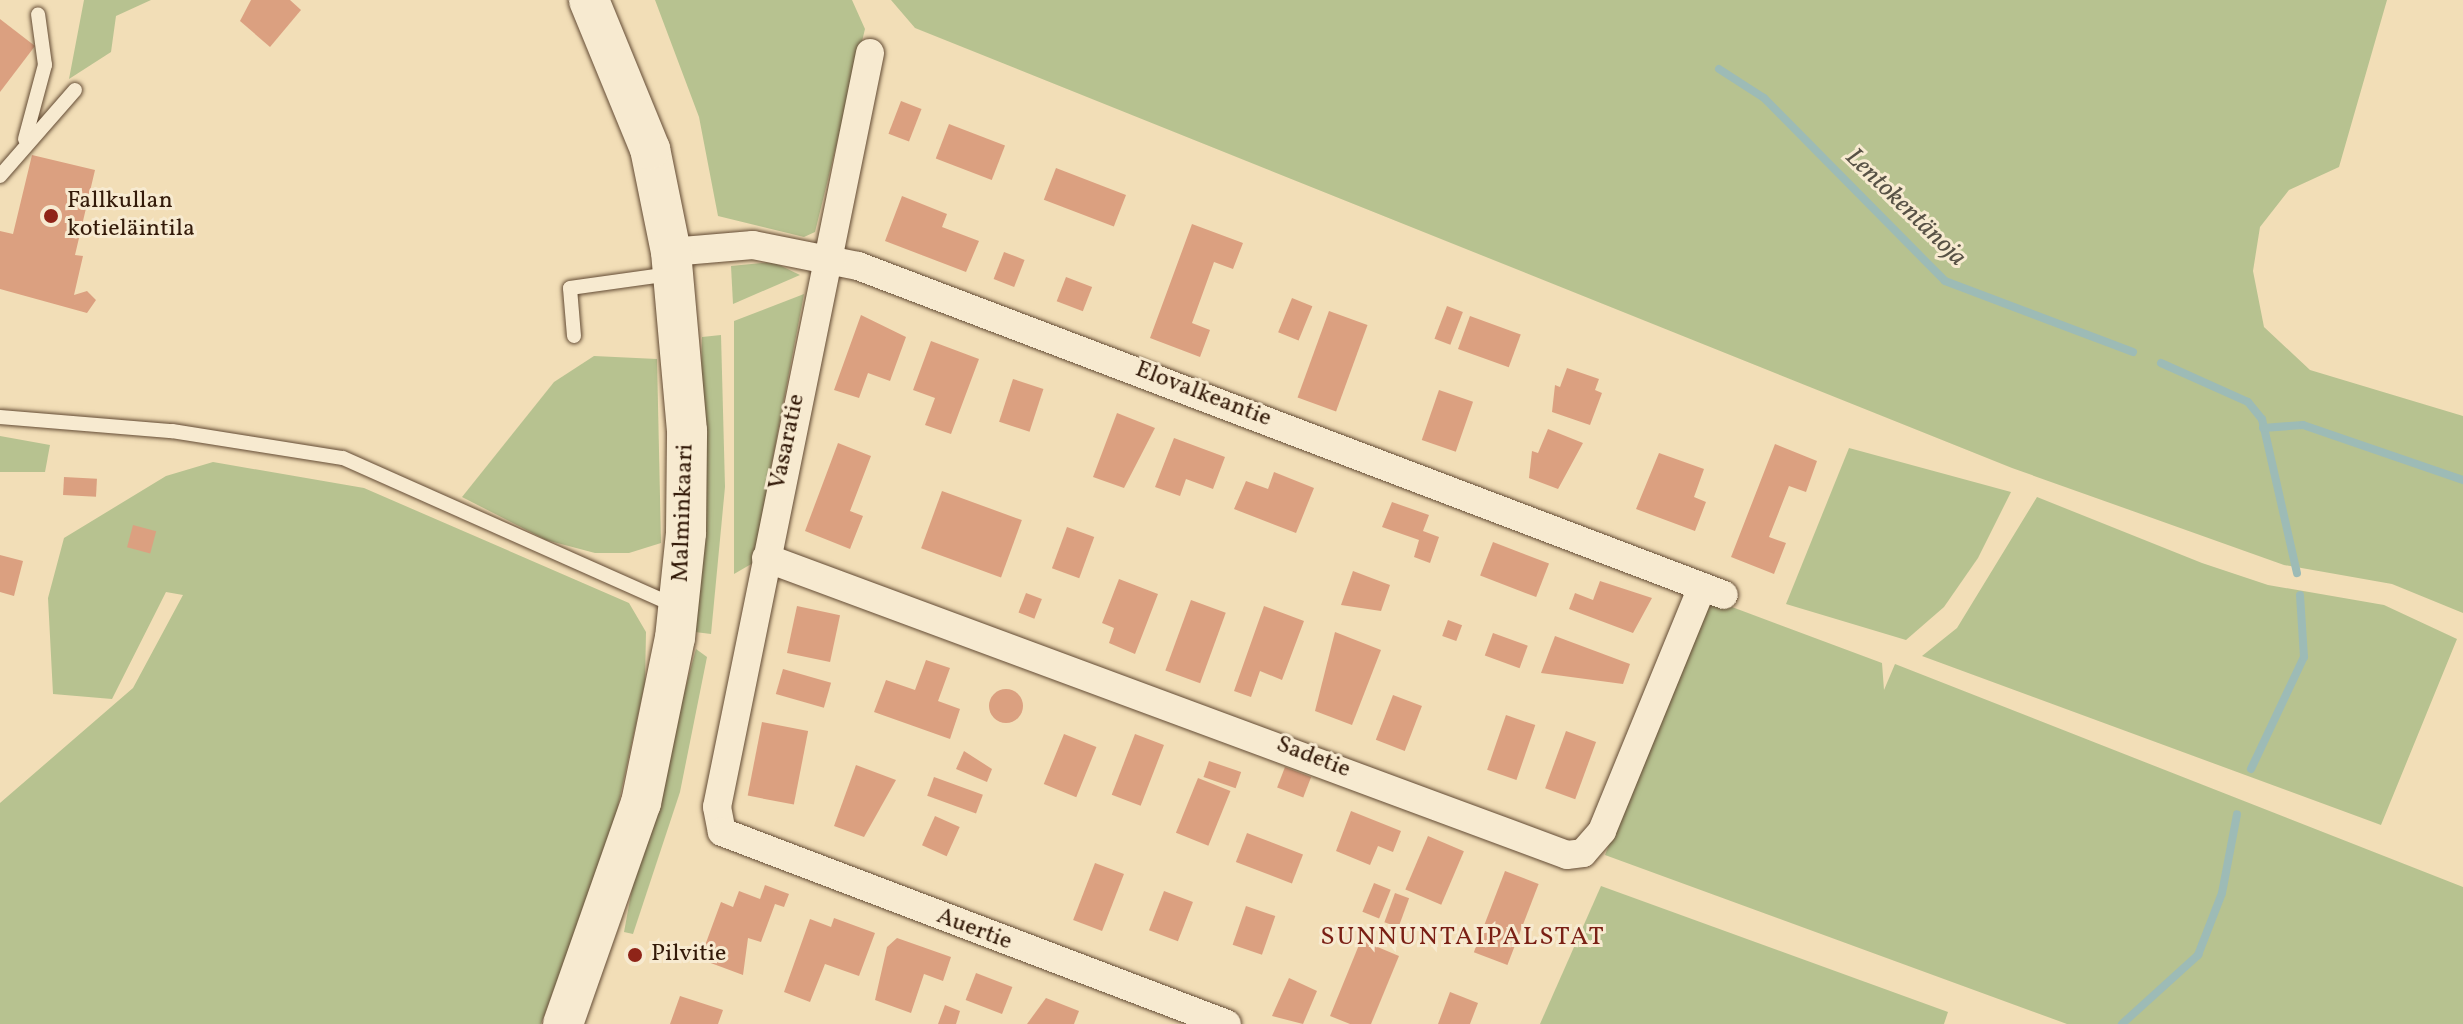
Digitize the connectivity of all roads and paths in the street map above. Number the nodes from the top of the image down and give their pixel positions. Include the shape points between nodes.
1 (589, 0) edge
2 (38, 14) dead end
3 (870, 53) dead end
4 (75, 90) dead end
5 (25, 139) junction
6 (0, 176) edge
7 (827, 257) junction
8 (673, 263) junction
9 (574, 336) dead end
10 (0, 417) edge
11 (766, 558) junction
12 (1713, 591) joint
13 (680, 608) junction
14 (722, 832) joint
15 (1208, 1022) edge
16 (563, 1024) edge

1 - 8 main road, Malminkaari via 650,149
2 - 5 lane via 45,65
3 - 7 street, Vasaratie
4 - 5 lane
5 - 6 lane
7 - 8 street, Elovalkeantie via 733,244
7 - 11 street, Vasaratie
7 - 12 street, Elovalkeantie
8 - 9 lane via 570,288
8 - 13 main road, Malminkaari via 687,431
10 - 13 lane via 217,436 343,458
11 - 12 street, Sadetie via 1567,855 1583,853 1602,831
11 - 14 street, Vasaratie via 717,807
13 - 16 main road, Malminkaari via 641,803
14 - 15 street, Auertie

